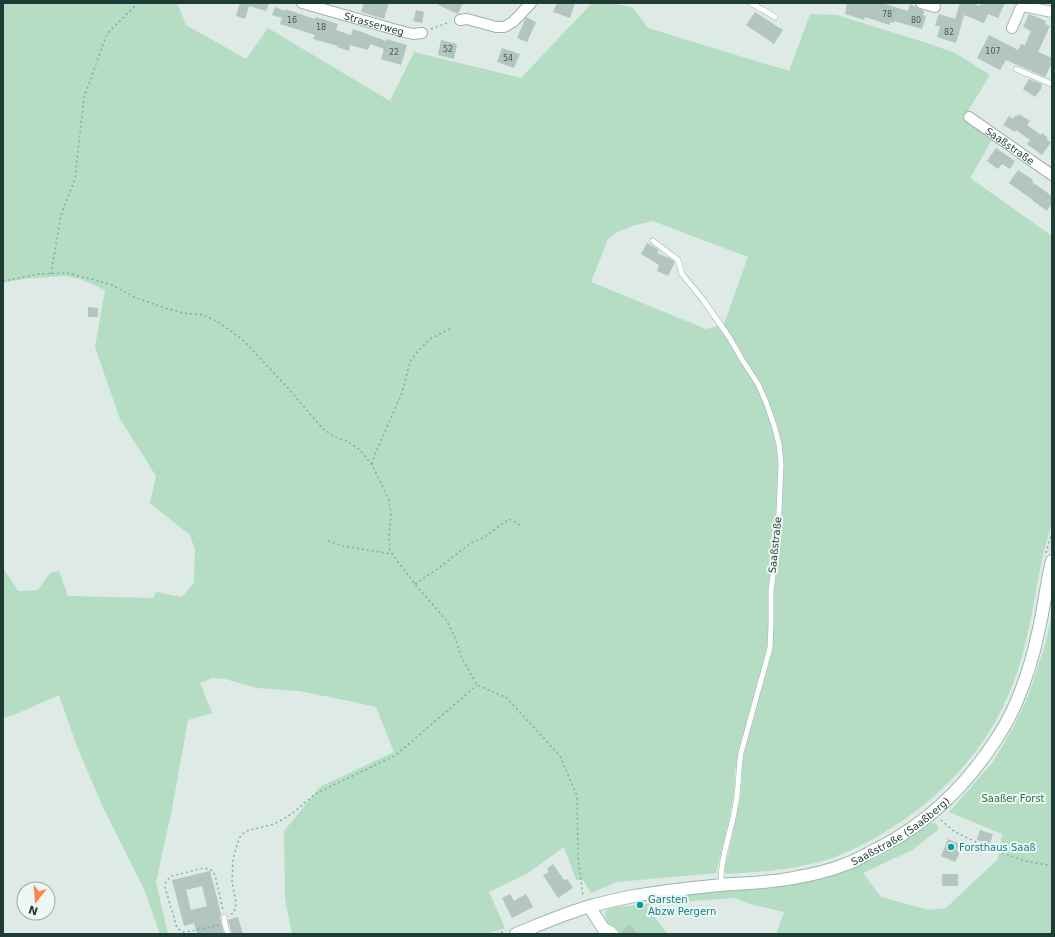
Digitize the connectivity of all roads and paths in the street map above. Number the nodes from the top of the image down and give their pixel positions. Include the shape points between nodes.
1 (135, 3) edge
2 (302, 3) edge
3 (531, 3) edge
4 (751, 3) edge
5 (921, 3) edge
6 (935, 7) dead end
7 (1052, 12) edge
8 (775, 17) dead end
9 (460, 20) joint
10 (1012, 28) dead end
11 (422, 33) joint
12 (1016, 69) dead end
13 (1052, 84) edge
14 (969, 117) dead end
15 (1052, 175) edge
16 (653, 241) dead end
17 (52, 274) junction
18 (3, 281) edge
19 (450, 329) dead end
20 (372, 465) junction
21 (521, 526) dead end
22 (1052, 532) edge
23 (328, 541) dead end
24 (392, 554) junction
25 (1048, 559) edge
26 (415, 584) junction
27 (477, 684) junction
28 (933, 812) junction
29 (1052, 866) edge
30 (721, 885) junction
31 (587, 907) junction
32 (224, 917) junction
33 (599, 923) junction
34 (225, 924) junction
35 (228, 934) edge
36 (516, 934) edge
37 (607, 934) edge
38 (616, 934) edge

1 - 17 path via 107,34 84,97 75,179 60,215
2 - 11 street, Strasserweg via 413,34
3 - 9 street via 513,22 504,27 467,19
4 - 8 lane
5 - 6 street
7 - 10 street via 1023,7
9 - 11 path via 439,25
12 - 13 lane
14 - 15 street, Saaßstraße
16 - 30 lane, Saaßstraße via 678,260 682,274 720,323 758,384 779,444 781,464 778,534 771,591 770,648 739,761 735,810 722,867
17 - 18 path
17 - 20 path via 67,273 95,280 165,308 204,315 220,323 243,340 322,428 360,450
19 - 20 path via 430,339 410,362 402,393
20 - 24 path via 389,500
21 - 26 path via 509,520 471,543
22 - 25 path
23 - 24 path
24 - 26 path
25 - 28 street, Saaßstraße (Saaßberg) via 1039,632 1016,705 986,755 966,780
26 - 27 path via 446,620 461,656
27 - 31 path via 507,698 560,756 577,796 578,856
27 - 32 path via 396,755 315,794 287,817 274,824 246,831 238,841 233,859 232,882 236,903 234,913
28 - 29 path via 955,832 993,850 1026,862
28 - 30 street, Saaßstraße (Saaßberg) via 894,840 847,864 820,873 770,882
30 - 31 street, Saaßstraße (Saaßberg) via 643,895
31 - 33 street
31 - 36 street
32 - 34 lane
32 - 34 path via 216,875 211,870 204,868 172,876 166,881 165,887 177,928 183,932
33 - 37 street
33 - 38 lane via 608,926
34 - 35 lane

